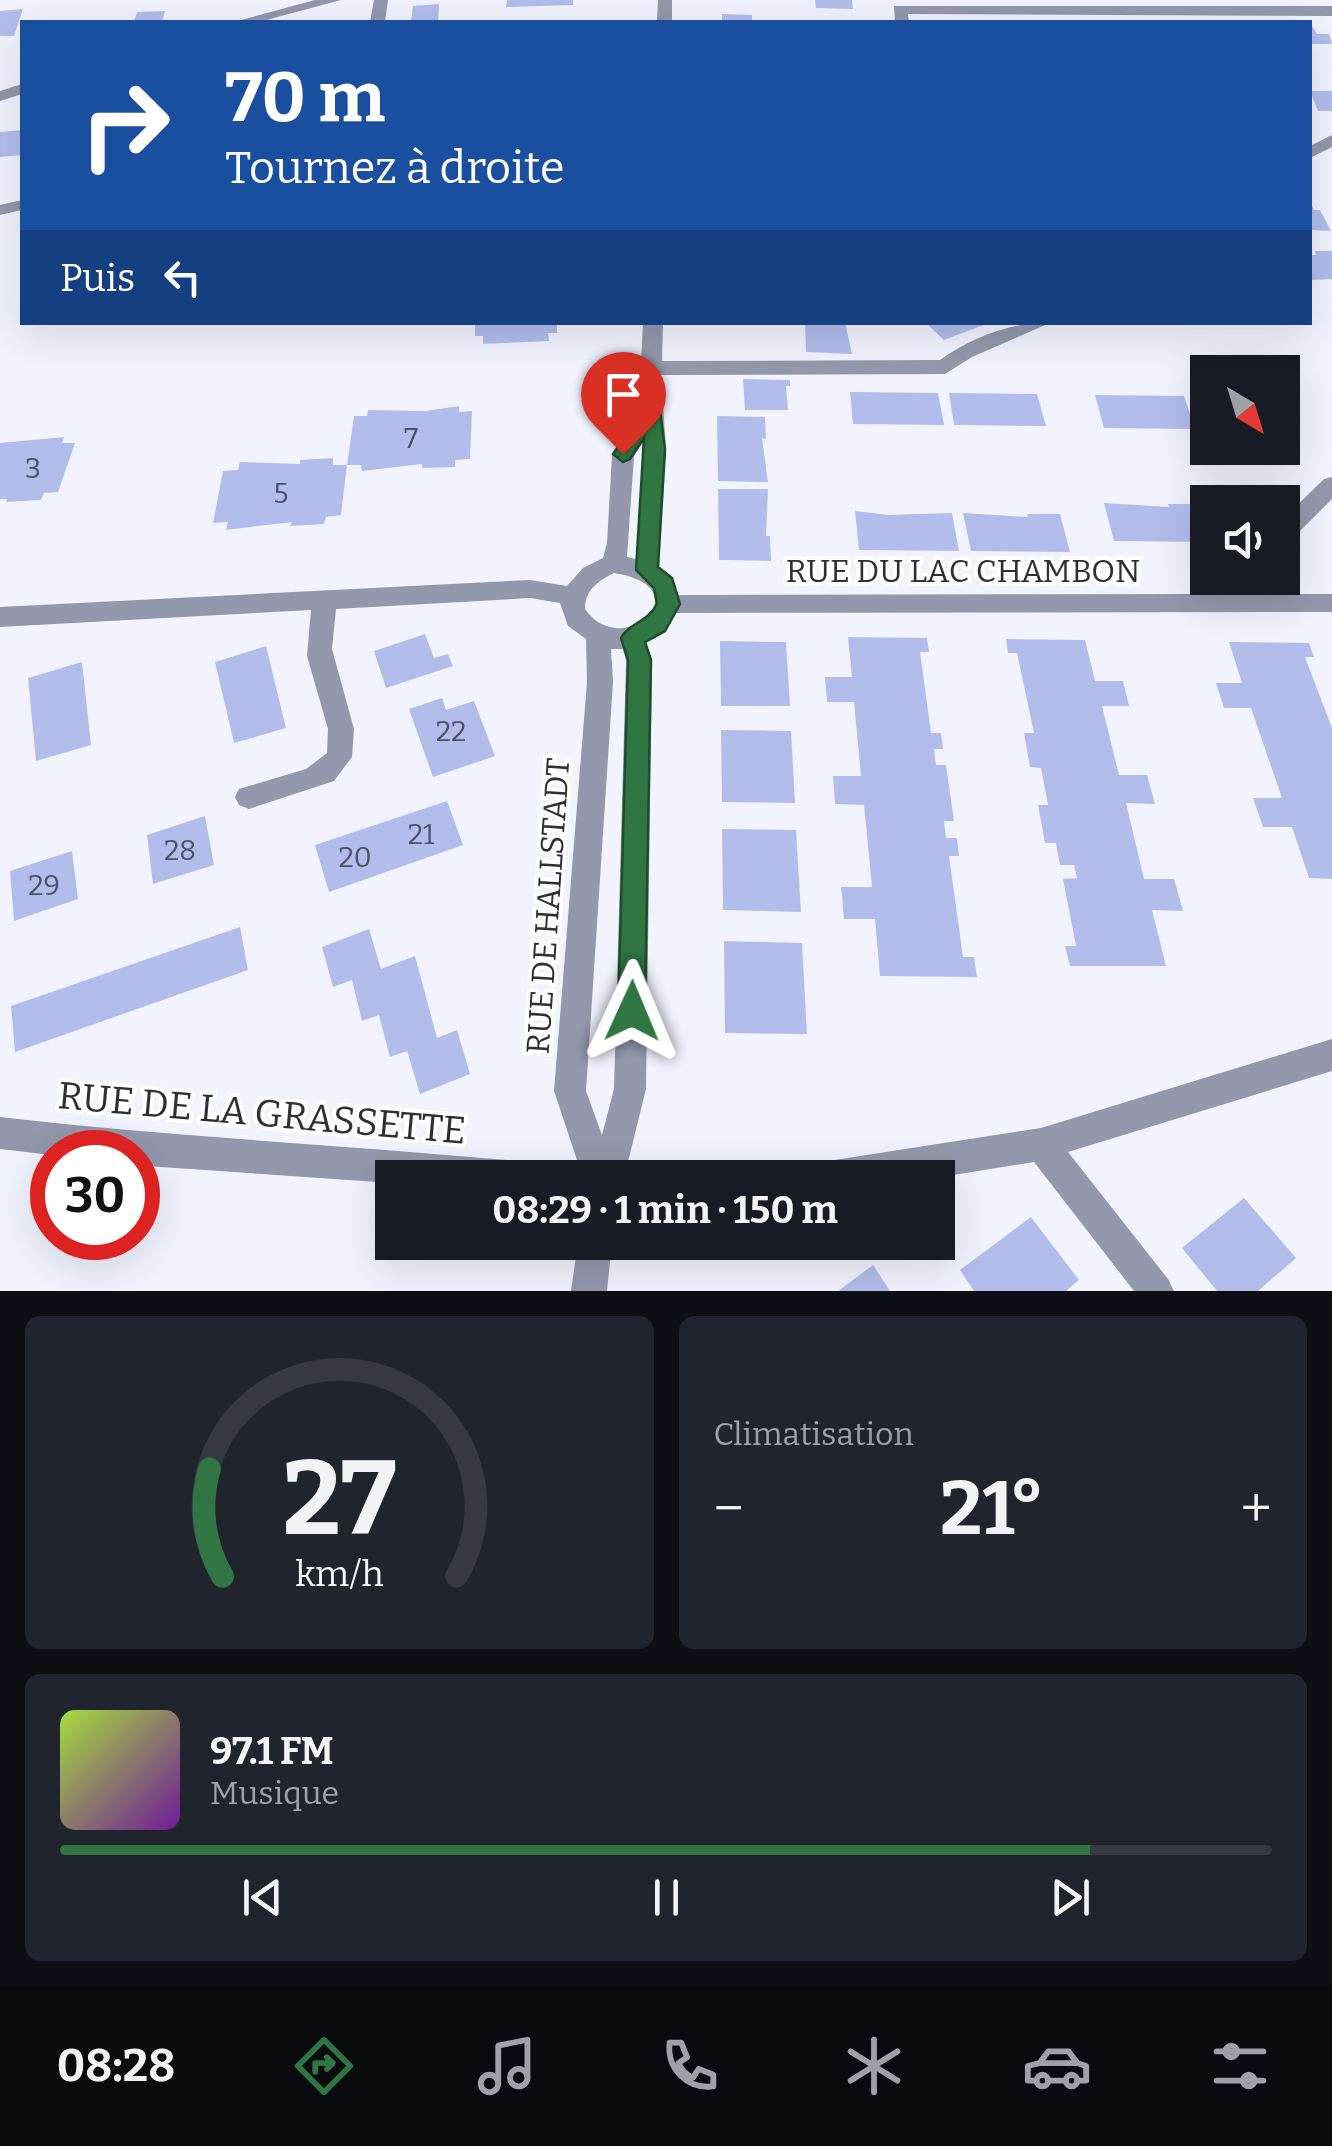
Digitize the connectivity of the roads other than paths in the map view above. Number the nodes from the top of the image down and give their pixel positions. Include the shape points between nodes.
1 (334, 0) edge
2 (1135, 10) edge
3 (1332, 11) edge
4 (250, 20) edge
5 (902, 20) edge
6 (653, 325) edge
7 (1034, 325) edge
8 (652, 368) junction
9 (650, 402) junction
10 (1332, 485) edge
11 (1300, 517) edge
12 (613, 564) junction
13 (647, 570) junction
14 (1228, 595) edge
15 (572, 596) junction
16 (325, 600) junction
17 (1218, 603) junction
18 (668, 604) junction
19 (1332, 604) edge
20 (0, 618) edge
21 (598, 635) junction
22 (632, 638) junction
23 (249, 797) dead end
24 (1332, 1055) edge
25 (0, 1133) edge
26 (1041, 1144) junction
27 (596, 1160) edge
28 (608, 1160) edge
29 (941, 1160) edge
30 (375, 1165) edge
31 (593, 1260) edge
32 (589, 1291) edge
33 (1156, 1291) edge

1 - 4 street
2 - 3 street
2 - 5 street via 899,9
6 - 8 street
7 - 8 street via 944,367
8 - 9 street
9 - 12 street via 623,454
9 - 13 street via 656,449
10 - 11 street
12 - 13 street
12 - 15 street via 586,575
13 - 18 street via 664,584
14 - 17 street
15 - 16 street via 530,589
15 - 21 street via 577,619
16 - 20 street
16 - 23 street via 320,658 341,756 330,771
17 - 18 street, RUE DU LAC CHAMBON
17 - 19 street, RUE DU LAC CHAMBON
18 - 22 street via 657,625
21 - 22 street
21 - 27 street, RUE DE HALLSTADT via 570,1091
22 - 28 street, RUE DE HALLSTADT via 639,660 630,1089
24 - 26 street
25 - 30 street, RUE DE LA GRASSETTE
26 - 29 street
26 - 33 street
31 - 32 street

